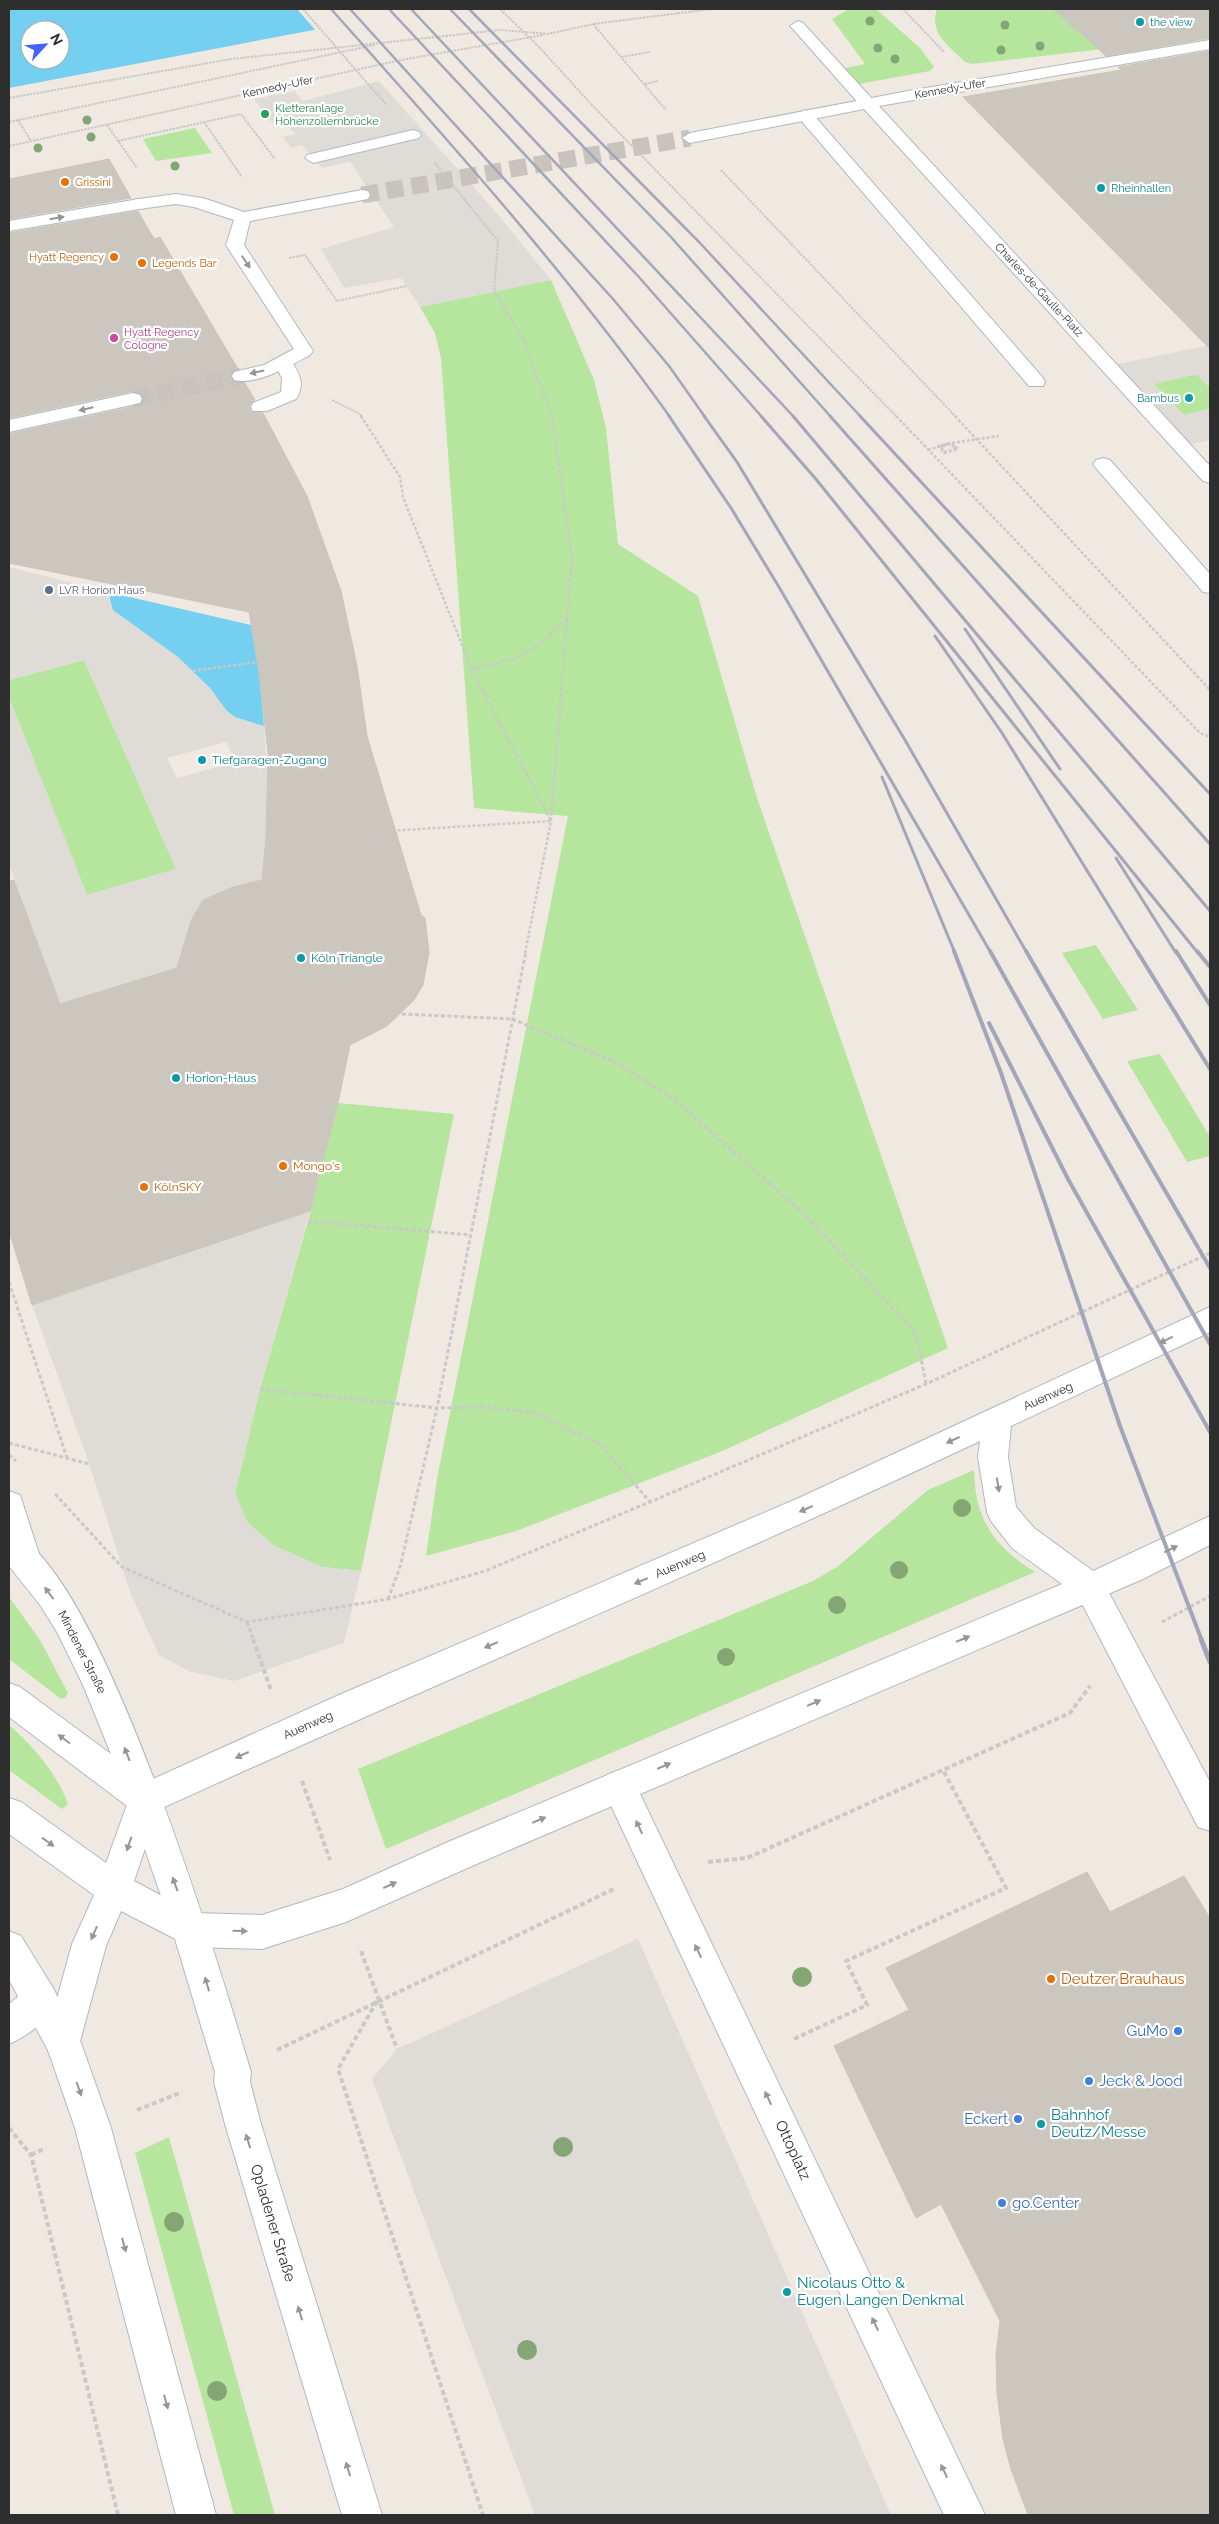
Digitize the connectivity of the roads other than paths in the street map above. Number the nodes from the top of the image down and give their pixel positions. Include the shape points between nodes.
1 (798, 26) dead end
2 (1210, 44) edge
3 (868, 104) junction
4 (805, 115) junction
5 (413, 135) road end
6 (690, 138) tunnel mouth
7 (313, 158) dead end
8 (362, 195) tunnel mouth
9 (243, 217) junction
10 (9, 226) edge
11 (283, 363) junction
12 (241, 376) tunnel mouth
13 (1036, 382) dead end
14 (133, 398) tunnel mouth
15 (260, 407) dead end
16 (9, 426) edge
17 (1103, 464) dead end
18 (1210, 477) edge
19 (1210, 588) edge
20 (1210, 1319) edge
21 (997, 1419) junction
22 (9, 1504) edge
23 (1210, 1530) edge
24 (18, 1554) edge
25 (1089, 1586) junction
26 (9, 1698) edge
27 (619, 1786) junction
28 (145, 1800) junction
29 (9, 1814) edge
30 (1210, 1815) edge
31 (114, 1889) junction
32 (191, 1930) junction
33 (9, 1948) edge
34 (41, 2000) junction
35 (9, 2026) edge
36 (63, 2043) junction
37 (196, 2515) edge
38 (362, 2515) edge
39 (965, 2515) edge

1 - 3 street, Charles-de-Gaulle-Platz
2 - 3 street, Kennedy-Ufer
3 - 4 street, Kennedy-Ufer
3 - 18 street, Charles-de-Gaulle-Platz
4 - 6 street, Kennedy-Ufer
4 - 13 street
5 - 7 street
8 - 9 street
10 -> 9 street via 176,199 197,202
9 -> 11 street via 235,245 304,351
11 -> 12 street
11 - 15 street via 293,378 294,386 289,396
14 -> 16 street
17 - 19 street
20 -> 21 street, Auenweg
21 -> 25 street via 993,1457 1002,1512 1023,1538
21 -> 28 street, Auenweg via 812,1506 286,1735
22 - 24 street, Mindener Straße
25 -> 23 street
28 -> 24 street, Mindener Straße via 97,1675 59,1607
27 -> 25 street
25 - 30 street
28 -> 26 street
32 -> 27 street via 262,1932 346,1905
39 -> 27 street, Ottoplatz
28 -> 31 street
32 -> 28 street, Mindener Straße
29 -> 31 street
31 - 32 street
31 -> 36 street via 89,1944
38 -> 32 street, Opladener Straße via 243,2124 232,2082 233,2072
33 - 34 street
34 - 35 street
34 - 36 street
36 -> 37 street via 93,2128

